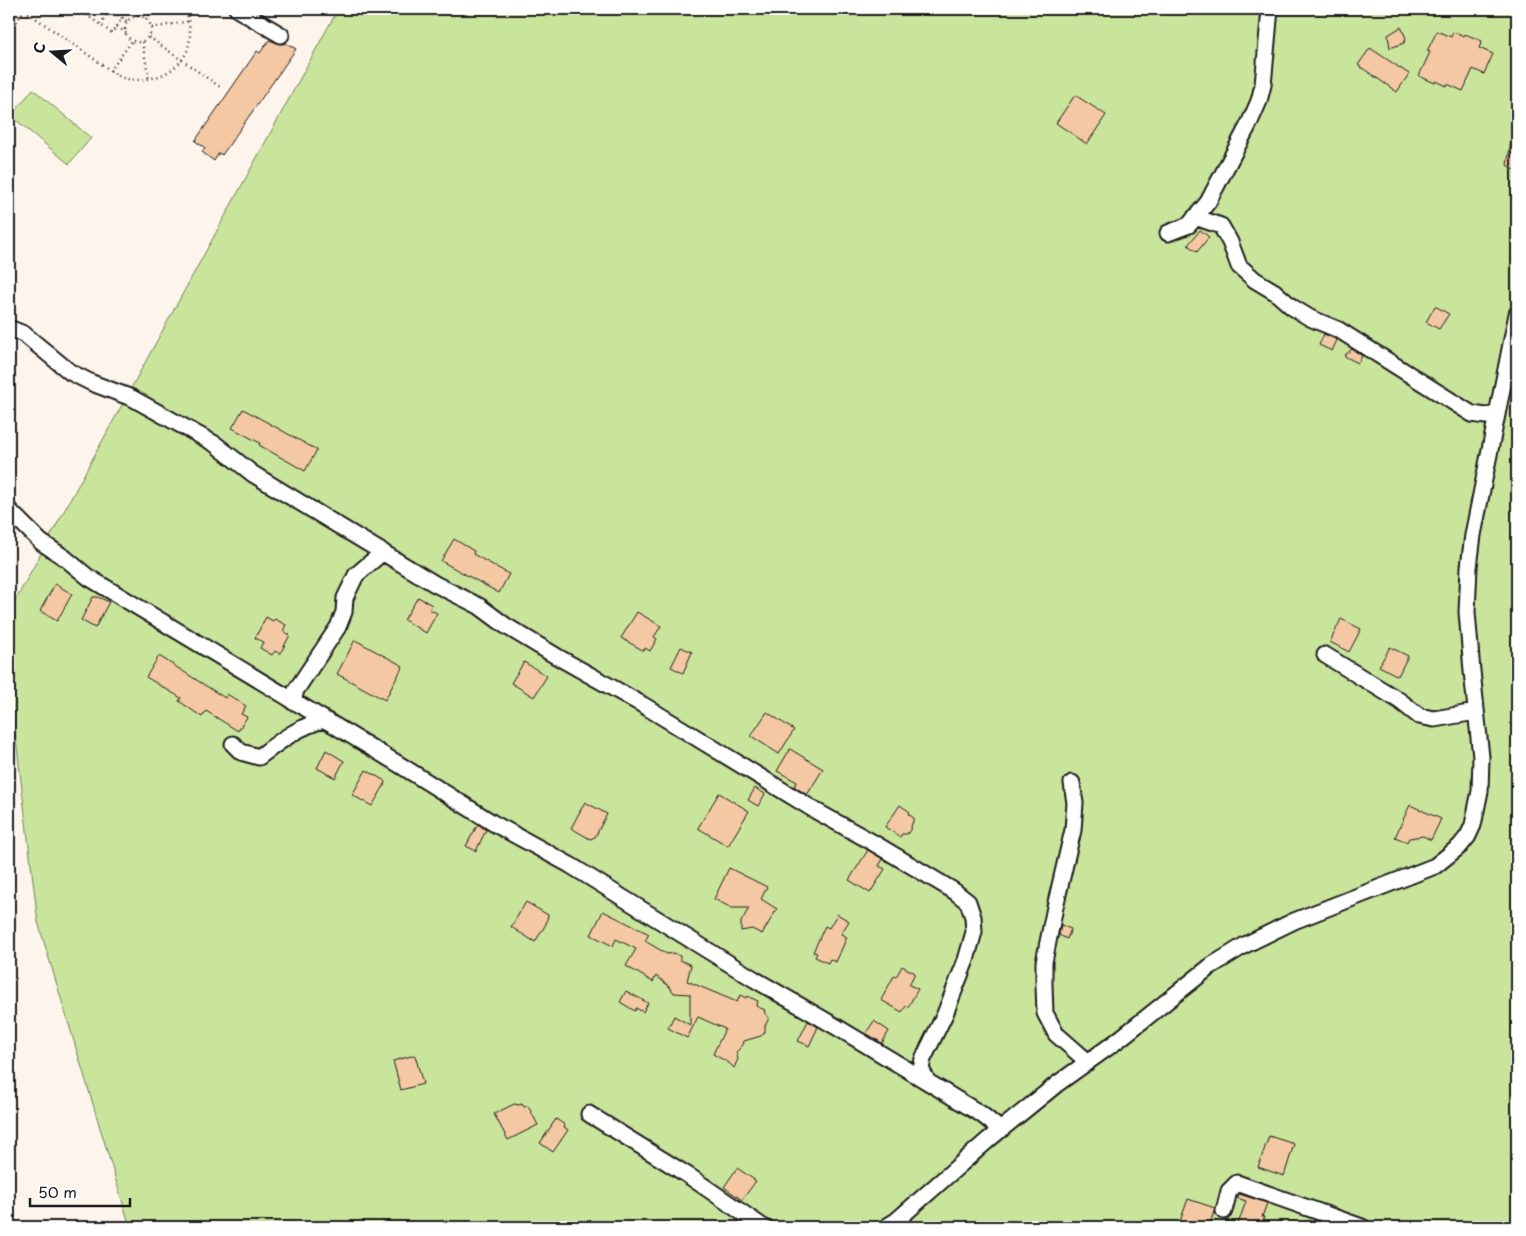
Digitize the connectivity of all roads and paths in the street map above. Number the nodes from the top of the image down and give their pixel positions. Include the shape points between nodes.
1 (78, 9) edge
2 (94, 9) edge
3 (110, 9) edge
4 (129, 9) edge
5 (154, 9) edge
6 (186, 9) edge
7 (238, 9) edge
8 (1270, 9) edge
9 (24, 10) edge
10 (88, 16) junction
11 (138, 16) junction
12 (122, 18) junction
13 (146, 19) junction
14 (16, 22) dead end
15 (128, 22) junction
16 (190, 22) junction
17 (100, 24) junction
18 (117, 26) junction
19 (151, 28) junction
20 (126, 33) junction
21 (281, 34) dead end
22 (149, 37) junction
23 (132, 41) junction
24 (142, 42) junction
25 (181, 60) junction
26 (110, 71) junction
27 (149, 79) junction
28 (220, 87) dead end
29 (1195, 217) junction
30 (1168, 233) dead end
31 (1517, 314) edge
32 (9, 328) edge
33 (1497, 414) junction
34 (9, 510) edge
35 (383, 552) junction
36 (1325, 656) dead end
37 (293, 702) junction
38 (1476, 712) junction
39 (324, 720) junction
40 (233, 744) dead end
41 (1072, 783) dead end
42 (1088, 1062) junction
43 (928, 1082) junction
44 (589, 1114) dead end
45 (1001, 1130) junction
46 (1224, 1211) dead end
47 (762, 1227) edge
48 (886, 1227) edge
49 (1362, 1227) edge

1 - 10 path
2 - 10 path
3 - 12 path
3 - 17 path
4 - 11 path
4 - 12 path
5 - 13 path
6 - 16 path
7 - 21 street
8 - 29 street via 1259,101 1224,174
9 - 14 path
9 - 26 path
10 - 17 path
11 - 13 path
11 - 15 path
12 - 15 path
12 - 18 path
13 - 19 path
15 - 20 path
16 - 19 path
16 - 25 path via 189,42
17 - 18 path via 112,33
18 - 20 path
19 - 22 path
20 - 23 path
22 - 24 path
22 - 25 path
23 - 24 path
23 - 26 path
24 - 27 path
25 - 27 path via 164,74
25 - 28 path
26 - 27 path via 128,80
29 - 30 street via 1189,224
29 - 33 street via 1220,226 1239,266 1292,307 1339,330 1472,414
31 - 33 street
32 - 35 street via 24,334 70,372 132,398 215,444 253,474
33 - 38 street via 1469,567 1467,612
34 - 37 street via 41,542 88,577
35 - 37 street via 356,575 345,598 338,627 296,690
35 - 43 street via 479,606 506,626 968,902 974,932 945,1014 923,1059 922,1069
36 - 38 street via 1419,716 1434,719
37 - 39 street
38 - 42 street via 1481,757 1480,792 1473,825 1460,846 1436,866 1294,921 1245,945 1212,966
39 - 40 street via 290,734 259,758 241,752
39 - 43 street
41 - 42 street via 1075,803 1073,830 1044,962 1045,1013 1056,1034
42 - 45 street
43 - 45 street
44 - 47 street via 689,1176
45 - 48 street
46 - 49 street via 1229,1191 1237,1182

